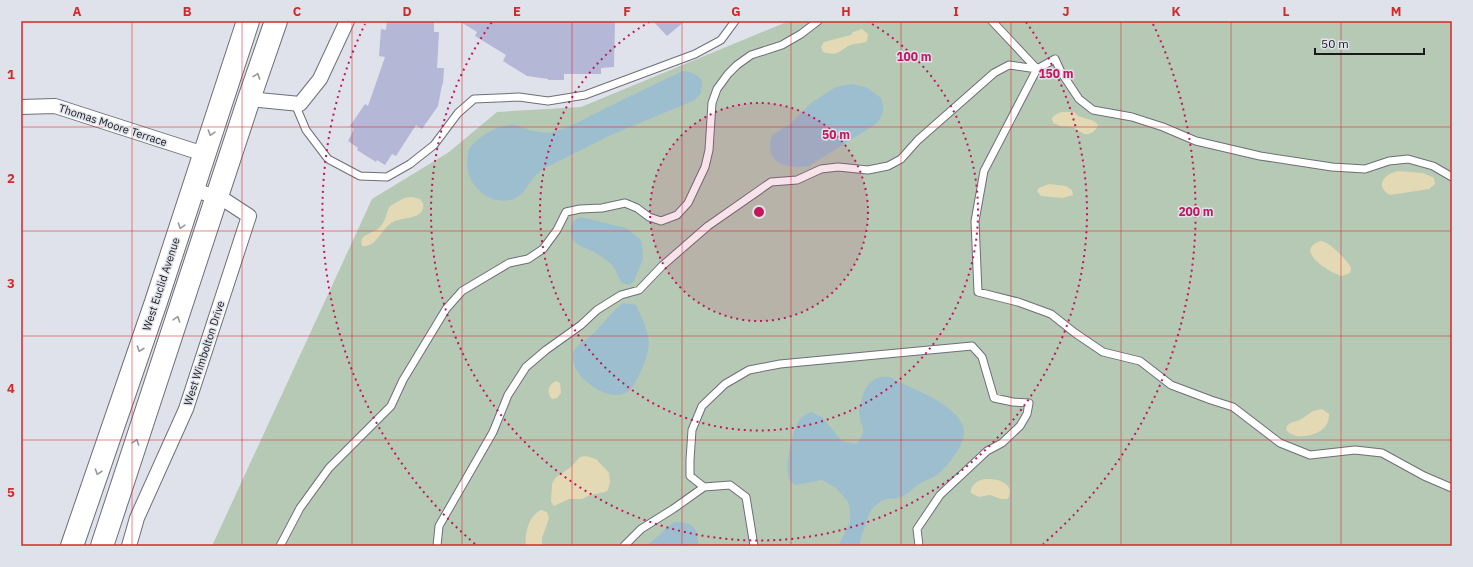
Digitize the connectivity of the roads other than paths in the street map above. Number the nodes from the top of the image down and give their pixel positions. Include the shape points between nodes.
1 (248, 21) edge
2 (276, 21) edge
3 (348, 21) edge
4 (735, 21) edge
5 (818, 21) edge
6 (992, 21) edge
7 (1037, 69) junction
8 (249, 99) junction
9 (295, 104) junction
10 (21, 107) edge
11 (204, 154) junction
12 (1452, 177) edge
13 (193, 189) junction
14 (217, 197) junction
15 (704, 487) junction
16 (1452, 488) edge
17 (72, 546) edge
18 (102, 546) edge
19 (129, 546) edge
20 (280, 546) edge
21 (436, 546) edge
22 (624, 546) edge
23 (754, 546) edge
24 (919, 546) edge

1 -> 11 main road, West Euclid Avenue
8 -> 2 main road
3 - 9 street via 320,79 300,104
4 - 9 lane via 721,40 696,54 585,94 548,101 519,97 474,99 458,113 434,145 410,164 387,177 360,176 328,159 306,130
5 - 20 lane via 782,45 751,55 728,74 717,89 712,103 709,150 705,167 688,203 677,215 661,221 625,203 566,212 543,249 528,259 510,263 462,291 432,330 391,406 329,468 300,508
6 - 7 lane
7 - 12 lane via 1055,59 1079,99 1093,110 1132,117 1196,141 1260,156 1332,168 1365,169 1389,161 1408,159 1433,166
7 - 16 lane via 984,171 975,221 978,292 1051,314 1103,352 1140,361 1172,385 1234,407 1280,443 1310,455 1355,450 1382,453
7 - 21 lane via 1009,65 994,73 918,140 901,159 888,166 868,170 838,167 820,169 797,180 770,182 708,226 639,290 621,295 597,310 546,350 526,368 508,395 493,432 439,526
8 - 9 street
8 - 14 main road
10 - 11 street, Thomas Moore Terrace via 55,106
11 - 13 main road, West Euclid Avenue
13 - 14 street, West Wimbolton Drive
13 -> 17 main road, West Euclid Avenue
18 -> 14 main road
14 - 19 street, West Wimbolton Drive via 249,216 186,409 138,518
15 - 22 lane via 641,529
15 - 23 lane via 730,485 746,497
15 - 24 lane via 690,476 692,430 702,406 725,384 749,370 780,364 972,346 982,357 994,398 1029,403 1027,414 1020,426 1002,443 987,451 940,495 917,529

